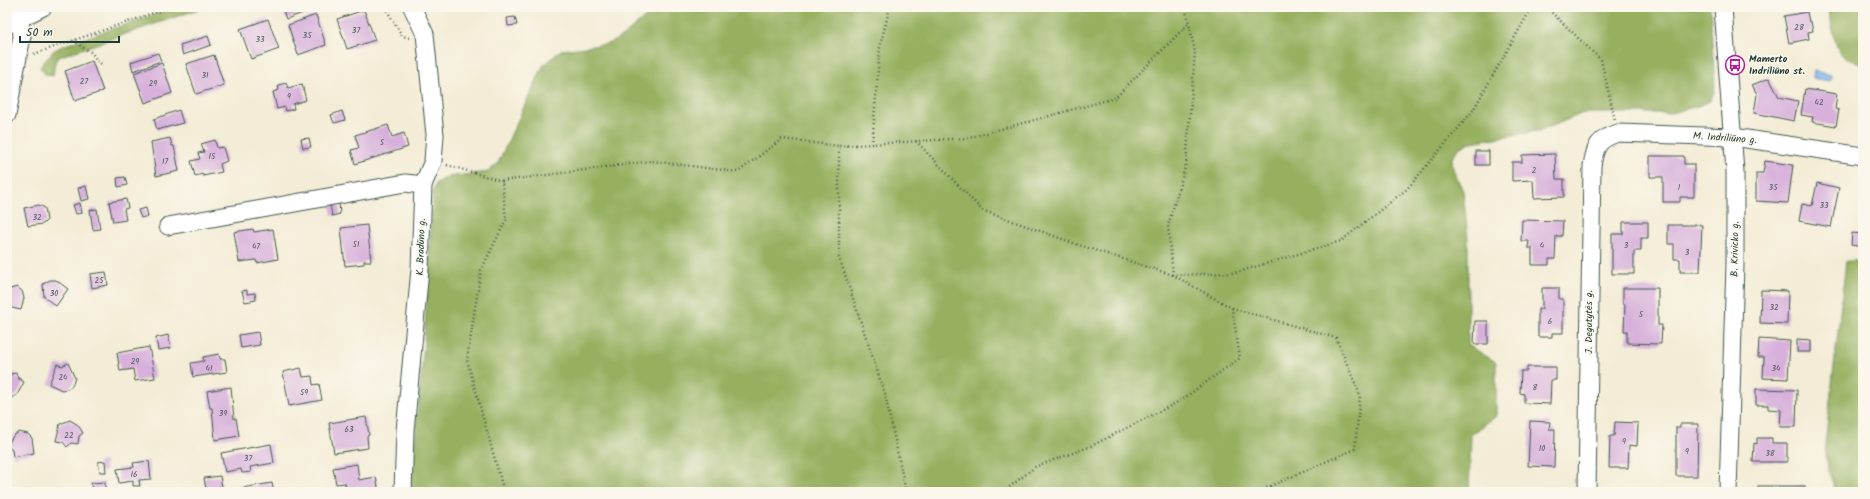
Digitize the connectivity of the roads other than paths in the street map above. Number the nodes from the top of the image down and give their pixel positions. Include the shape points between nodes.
1 (43, 7) edge
2 (412, 7) edge
3 (1723, 7) edge
4 (13, 17) edge
5 (7, 114) edge
6 (1733, 137) junction
7 (1594, 152) joint
8 (1863, 156) edge
9 (423, 186) junction
10 (168, 226) dead end
11 (403, 492) edge
12 (1587, 492) edge
13 (1728, 492) edge

1 - 4 street
2 - 9 street, K. Bradūno g. via 427,44 435,134 433,161
3 - 6 street, B. Krivicko g.
4 - 5 street via 22,36
6 - 7 street, M. Indriliūno g. via 1618,133 1606,137
6 - 8 street, M. Indriliūno g.
6 - 13 street, B. Krivicko g. via 1735,264
7 - 12 street, J. Degutytės g. via 1589,251
9 - 10 street via 405,183
9 - 11 street, K. Bradūno g. via 420,269 405,431

